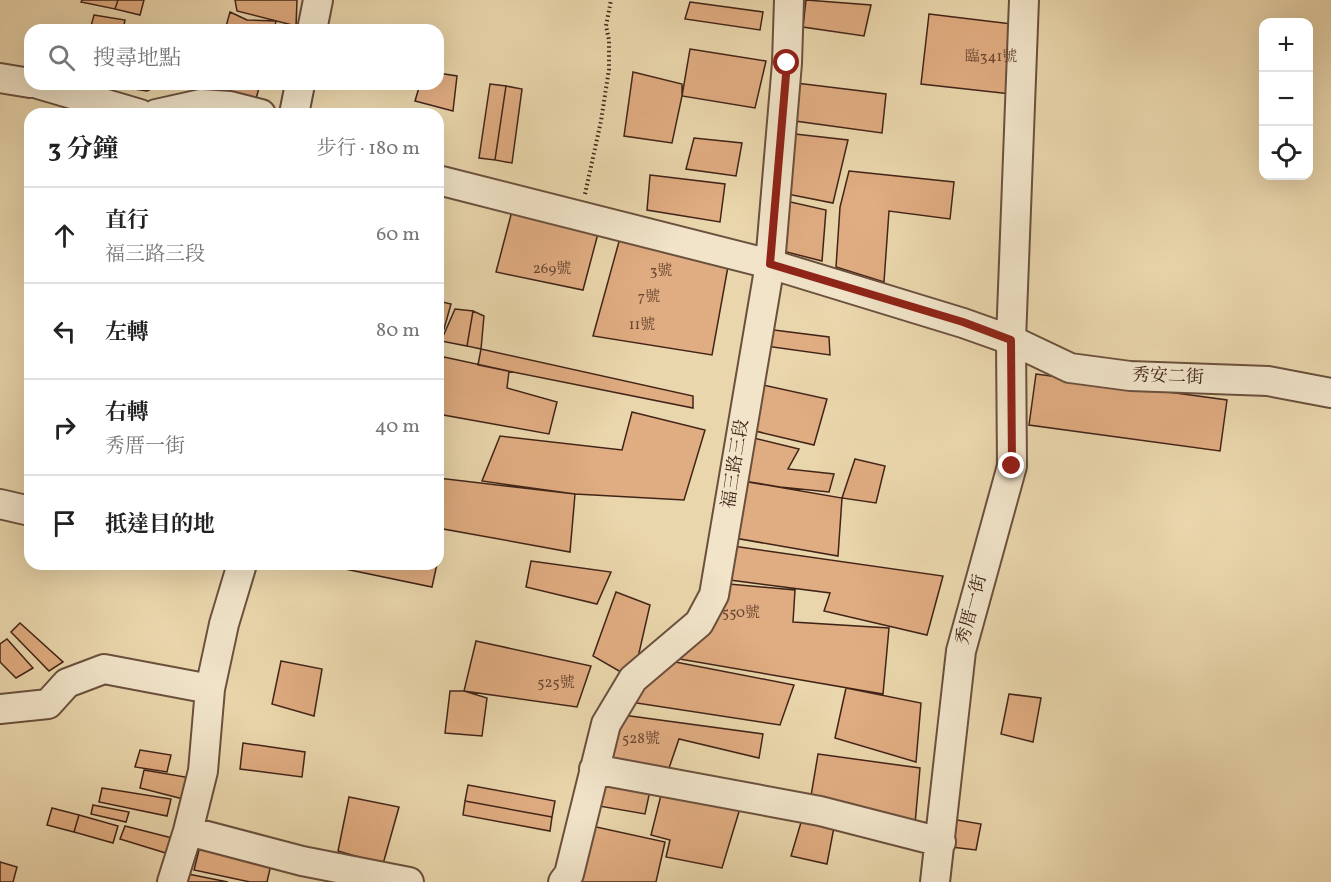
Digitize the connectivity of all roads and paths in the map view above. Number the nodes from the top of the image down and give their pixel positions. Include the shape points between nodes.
1 (318, 0) edge
2 (611, 0) edge
3 (789, 0) edge
4 (1024, 0) edge
5 (313, 24) edge
6 (0, 78) edge
7 (24, 82) edge
8 (58, 90) edge
9 (299, 90) edge
10 (120, 108) edge
11 (183, 108) edge
12 (238, 108) edge
13 (295, 108) edge
14 (444, 182) edge
15 (580, 217) junction
16 (770, 264) junction
17 (1011, 340) junction
18 (1331, 393) edge
19 (0, 504) edge
20 (24, 510) edge
21 (239, 570) edge
22 (210, 689) junction
23 (0, 709) edge
24 (594, 769) junction
25 (188, 831) junction
26 (940, 842) junction
27 (171, 882) edge
28 (410, 882) edge
29 (563, 882) edge
30 (935, 882) edge

1 - 5 street
2 - 15 path via 606,26 609,69
3 - 16 street, 福三路三段
4 - 17 street, 秀厝一街
6 - 7 street
8 - 10 street
9 - 13 street
11 - 12 street via 201,104
14 - 15 street, 秀安二街
15 - 16 street, 秀安二街
16 - 17 street, 秀安二街
16 - 24 street, 福三路三段 via 714,595 699,623 633,679 606,724
17 - 18 street, 秀安二街 via 1071,368 1130,376 1268,381
17 - 26 street, 秀厝一街 via 1012,466 961,651
19 - 20 street
21 - 22 street
22 - 23 street via 104,669 67,683 48,704
22 - 25 street via 203,771
24 - 26 street via 820,811
24 - 29 street, 福三路三段 via 569,874
25 - 27 street
25 - 28 street via 302,861
26 - 30 street, 秀厝一街

